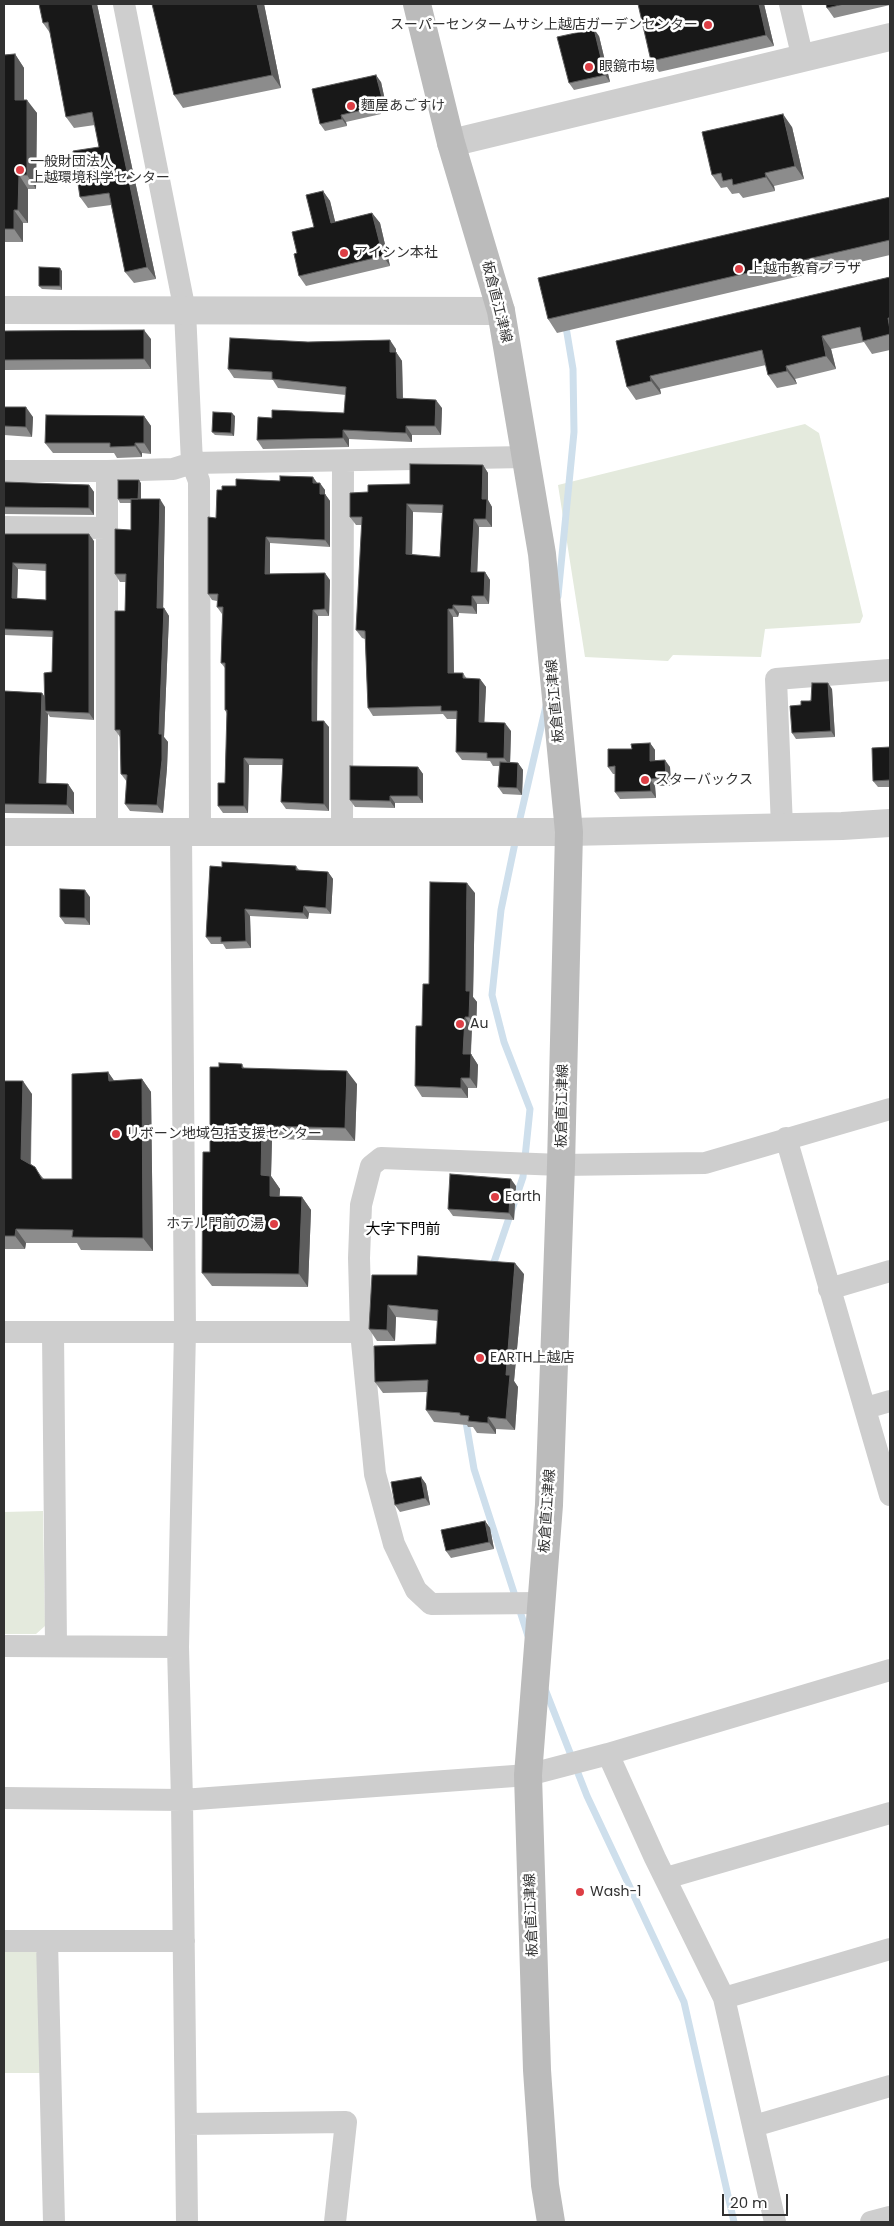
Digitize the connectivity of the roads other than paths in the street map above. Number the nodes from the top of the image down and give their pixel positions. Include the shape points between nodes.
1 (124, 4) edge
2 (417, 4) edge
3 (790, 4) edge
4 (890, 37) edge
5 (803, 59) junction
6 (451, 143) junction
7 (4, 310) edge
8 (185, 311) junction
9 (501, 311) junction
10 (526, 457) junction
11 (343, 461) junction
12 (192, 463) junction
13 (4, 471) edge
14 (107, 471) junction
15 (4, 526) edge
16 (107, 528) junction
17 (890, 670) edge
18 (890, 823) edge
19 (782, 827) junction
20 (107, 831) junction
21 (342, 831) junction
22 (4, 832) edge
23 (191, 832) junction
24 (568, 832) junction
25 (890, 1109) edge
26 (786, 1138) junction
27 (561, 1165) junction
28 (890, 1272) edge
29 (829, 1289) junction
30 (185, 1331) junction
31 (4, 1332) edge
32 (53, 1332) junction
33 (361, 1332) junction
34 (890, 1401) edge
35 (866, 1408) junction
36 (890, 1495) edge
37 (541, 1603) junction
38 (4, 1646) edge
39 (56, 1646) junction
40 (178, 1647) junction
41 (890, 1670) edge
42 (608, 1754) junction
43 (528, 1775) junction
44 (4, 1798) edge
45 (182, 1800) junction
46 (890, 1814) edge
47 (666, 1878) junction
48 (4, 1941) edge
49 (47, 1941) junction
50 (184, 1941) junction
51 (890, 1949) edge
52 (724, 1998) junction
53 (890, 2086) edge
54 (186, 2124) junction
55 (754, 2126) junction
56 (890, 2216) edge
57 (54, 2222) edge
58 (187, 2222) edge
59 (334, 2222) edge
60 (551, 2222) edge
61 (775, 2222) edge
62 (871, 2222) edge

1 - 8 street
2 - 6 main road, 板倉直江津線
3 - 5 street
4 - 5 street
5 - 6 street
6 - 9 main road, 板倉直江津線
7 - 8 street
8 - 9 street
8 - 12 street
9 - 10 main road, 板倉直江津線
10 - 11 street
10 - 24 main road, 板倉直江津線 via 542,554
11 - 12 street
11 - 21 street
12 - 14 street via 173,469
12 - 23 street via 200,480
13 - 14 street
14 - 16 street
15 - 16 street
16 - 20 street
17 - 19 street via 776,679
18 - 19 street
19 - 24 street
20 - 22 street
20 - 23 street
21 - 23 street
21 - 24 street
23 - 30 street
24 - 27 main road, 板倉直江津線
25 - 26 street
26 - 27 street via 705,1163
26 - 29 street
27 - 33 street via 381,1158 371,1166 361,1205
27 - 37 main road, 板倉直江津線 via 549,1505
28 - 29 street
29 - 35 street
30 - 32 street
30 - 33 street
30 - 40 street
31 - 32 street
32 - 39 street
33 - 37 street via 375,1474 394,1544 416,1590 431,1604
34 - 35 street
35 - 36 street
37 - 43 main road, 板倉直江津線
38 - 39 street
39 - 40 street
40 - 45 street
41 - 42 street
42 - 43 street
42 - 47 street
43 - 45 street
43 - 60 main road, 板倉直江津線 via 537,2070 545,2185
44 - 45 street
45 - 50 street
46 - 47 street
47 - 52 street
48 - 49 street
49 - 50 street
49 - 57 street
50 - 54 street
51 - 52 street
52 - 55 street
53 - 55 street
54 - 58 street
54 - 59 street via 346,2122
55 - 61 street
56 - 62 street

